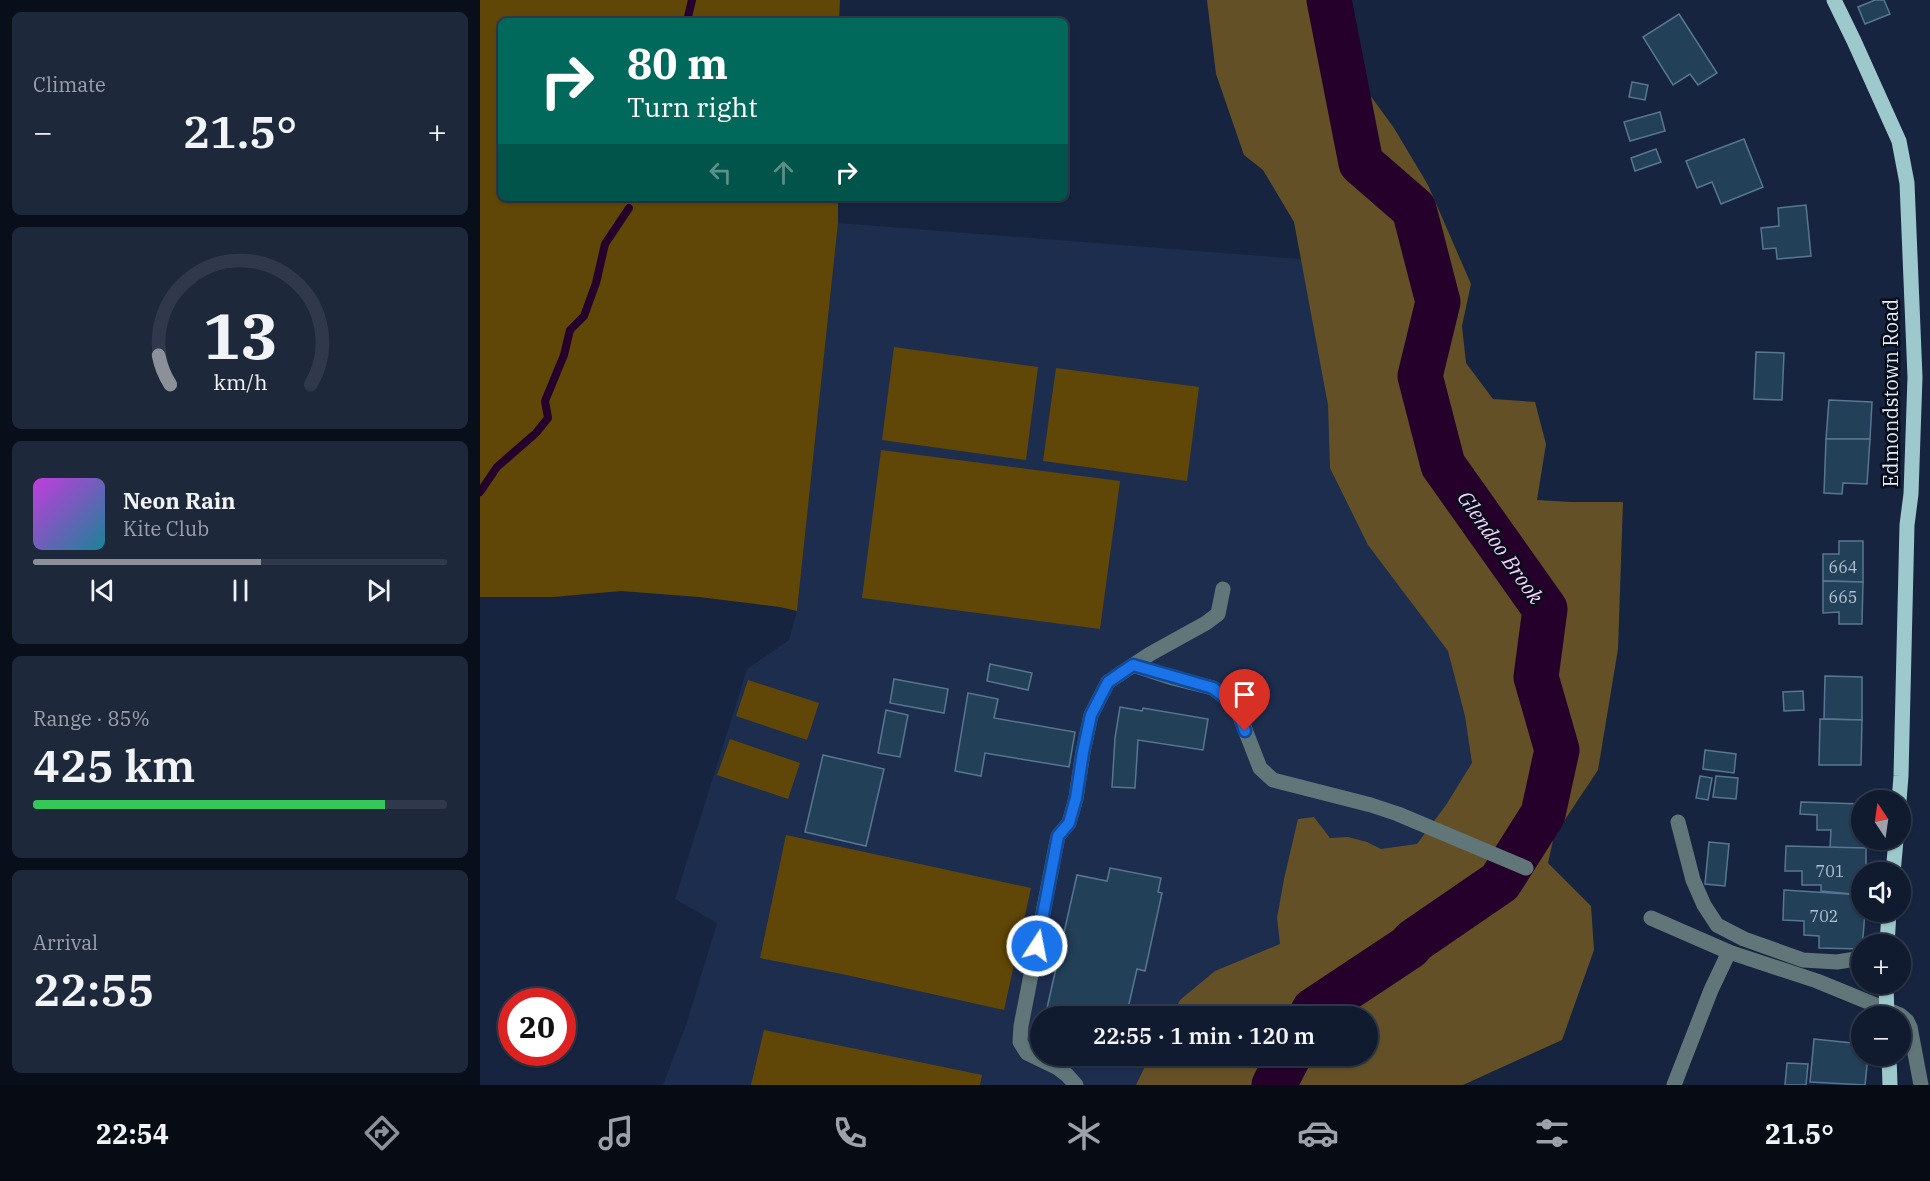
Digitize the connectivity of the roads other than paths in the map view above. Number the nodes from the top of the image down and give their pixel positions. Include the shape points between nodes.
1 (1834, 0) edge
2 (1223, 589) dead end
3 (1133, 665) junction
4 (1900, 790) edge
5 (1678, 822) dead end
6 (1526, 868) dead end
7 (1651, 918) dead end
8 (1729, 952) junction
9 (1851, 960) edge
10 (1870, 1006) edge
11 (1911, 1033) edge
12 (1889, 1066) edge
13 (1076, 1085) edge
14 (1674, 1085) edge
15 (1890, 1085) edge
16 (1920, 1085) edge

1 - 4 main road, Edmondstown Road via 1899,141 1906,183 1916,377 1907,525
2 - 3 street via 1218,614
3 - 6 street via 1213,688 1231,702 1260,768 1273,780 1398,814
3 - 13 street via 1108,682 1091,715 1076,798 1069,823 1058,836 1022,1026 1020,1042 1027,1053 1058,1068
5 - 9 street via 1693,880 1717,925 1803,960
7 - 8 street
8 - 10 street via 1816,981
8 - 14 street
11 - 16 street
12 - 15 main road

